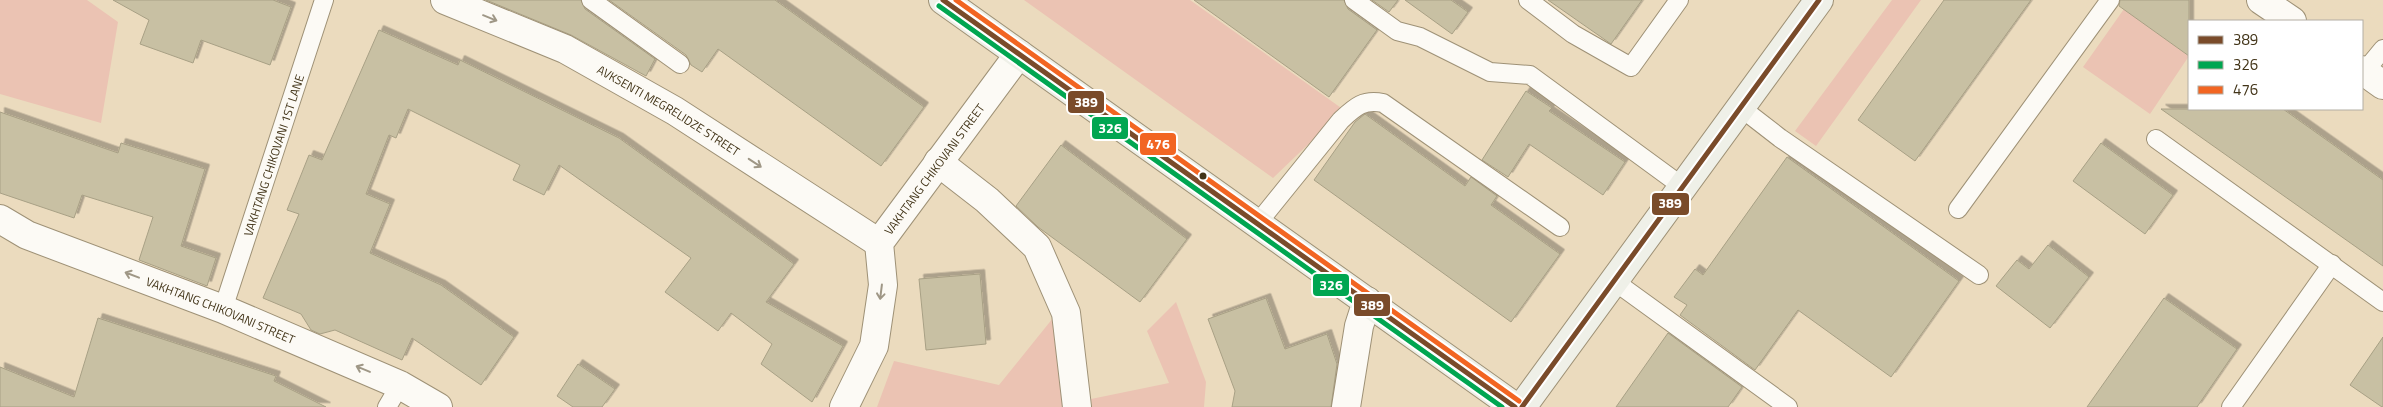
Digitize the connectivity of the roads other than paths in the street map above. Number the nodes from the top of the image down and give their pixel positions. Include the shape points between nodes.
1 (324, 0) edge
2 (445, 0) edge
3 (591, 0) edge
4 (943, 0) edge
5 (1354, 0) edge
6 (1528, 0) edge
7 (1679, 0) edge
8 (1819, 0) edge
9 (2110, 0) edge
10 (2262, 0) edge
11 (2291, 20) edge
12 (2383, 49) edge
13 (1018, 54) junction
14 (680, 64) dead end
15 (2370, 76) edge
16 (1740, 107) junction
17 (2156, 139) dead end
18 (938, 162) junction
19 (1683, 187) junction
20 (1958, 209) dead end
21 (0, 219) edge
22 (1257, 224) junction
23 (1560, 228) dead end
24 (879, 243) junction
25 (2332, 264) junction
26 (1979, 275) dead end
27 (1614, 281) junction
28 (1367, 301) junction
29 (2383, 302) edge
30 (223, 309) junction
31 (394, 396) edge
32 (438, 407) edge
33 (844, 407) edge
34 (1077, 407) edge
35 (1346, 407) edge
36 (1515, 407) edge
37 (1522, 407) edge
38 (1788, 407) edge
39 (2231, 407) edge

1 - 30 lane, VAKHTANG CHIKOVANI 1ST LANE
2 -> 24 street, AVKSENTI MEGRELIDZE STREET via 566,49 675,111
3 - 14 lane
4 - 13 main road
5 - 19 lane via 1397,31 1420,37 1490,72 1530,75
6 - 7 lane via 1573,34 1631,67
8 - 16 main road
9 - 20 lane
10 - 11 street
12 - 15 lane
13 - 18 street, VAKHTANG CHIKOVANI STREET
13 - 22 main road
16 - 19 main road
16 - 26 lane
17 - 25 lane
18 - 24 street, VAKHTANG CHIKOVANI STREET
18 - 34 street via 1037,247 1066,312
19 - 27 main road
30 -> 21 street, VAKHTANG CHIKOVANI STREET via 26,235
22 - 23 lane via 1341,120 1370,100 1383,103
22 - 28 main road
24 -> 33 street, VAKHTANG CHIKOVANI STREET via 883,285 874,346
25 - 29 lane
25 - 39 lane
27 - 37 main road
27 - 38 lane
28 - 35 street via 1359,326
28 - 36 main road
31 -> 30 street, VAKHTANG CHIKOVANI STREET
31 - 32 street, VAKHTANG CHIKOVANI STREET

